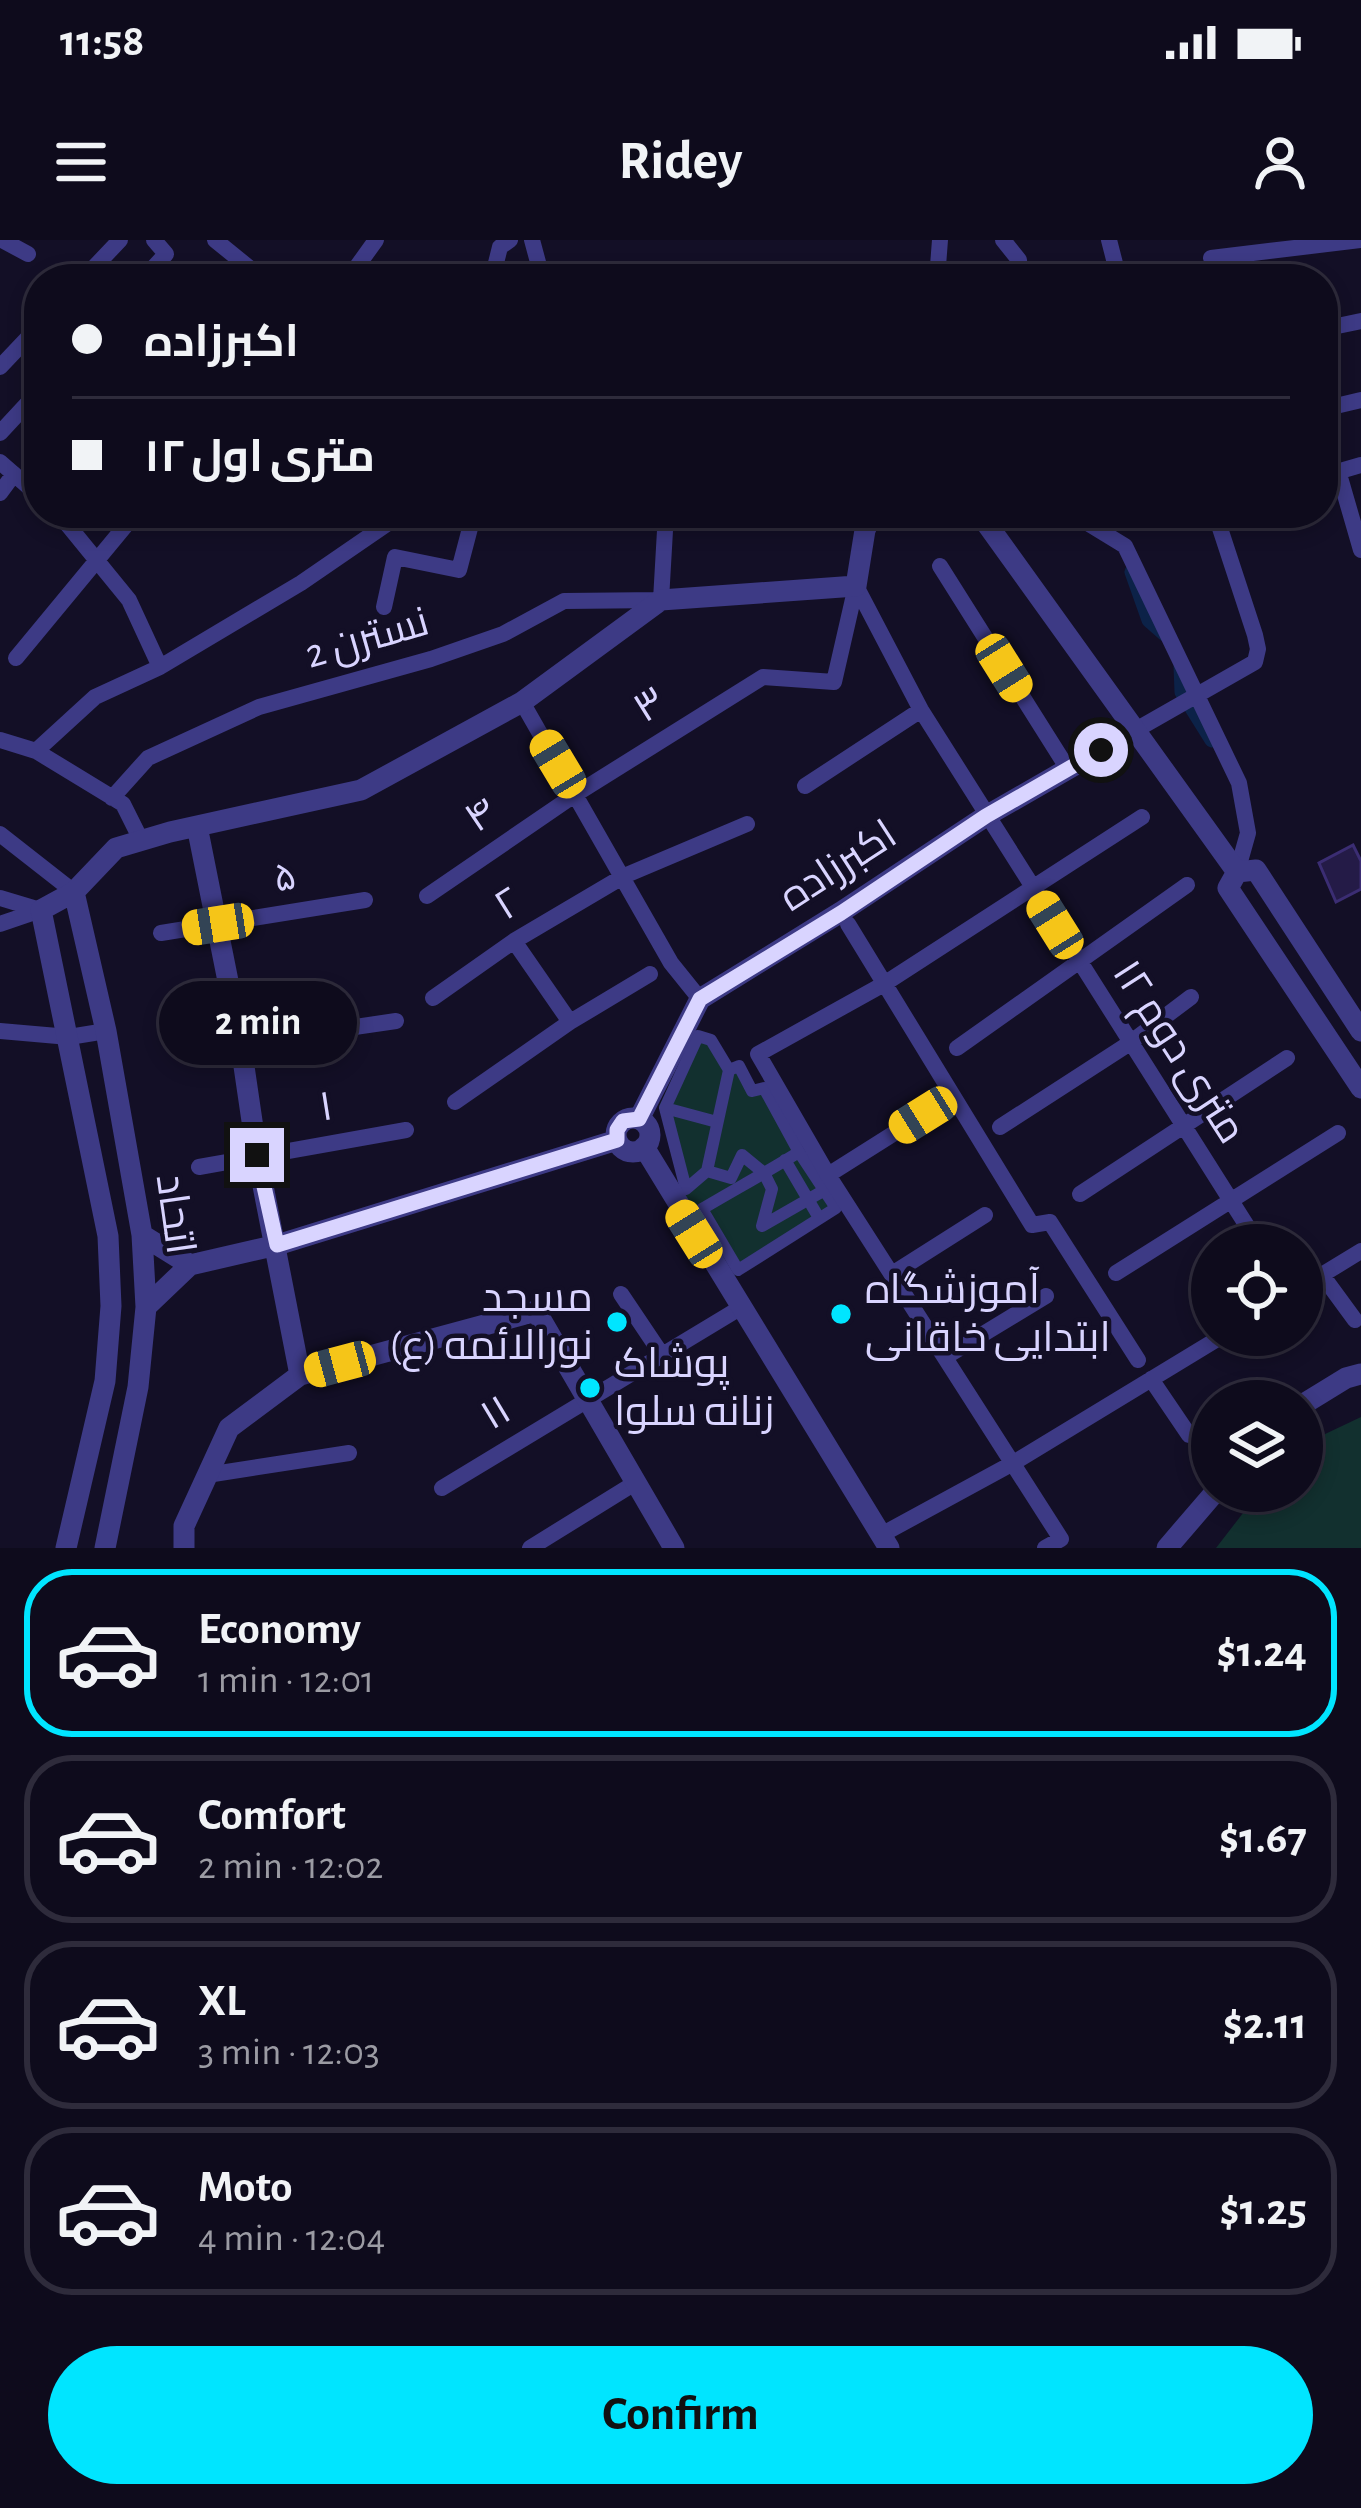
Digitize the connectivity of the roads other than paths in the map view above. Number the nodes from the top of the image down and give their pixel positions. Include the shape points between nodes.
1 (2, 240) edge
2 (120, 240) edge
3 (215, 240) edge
4 (1361, 240) edge
5 (28, 254) dead end
6 (1211, 258) dead end
7 (97, 264) edge
8 (245, 264) edge
9 (24, 342) edge
10 (0, 367) edge
11 (24, 407) edge
12 (0, 433) edge
13 (7, 468) edge
14 (1338, 492) edge
15 (0, 493) edge
16 (71, 528) edge
17 (124, 528) edge
18 (381, 528) edge
19 (470, 528) edge
20 (665, 528) edge
21 (866, 528) edge
22 (990, 528) edge
23 (1096, 528) edge
24 (1220, 528) edge
25 (1361, 550) edge
26 (97, 562) junction
27 (940, 566) dead end
28 (856, 586) junction
29 (661, 600) junction
30 (384, 607) dead end
31 (16, 658) dead end
32 (160, 667) junction
33 (1196, 694) junction
34 (522, 702) junction
35 (920, 710) junction
36 (1134, 731) junction
37 (0, 740) edge
38 (36, 751) junction
39 (1068, 770) junction
40 (806, 786) dead end
41 (576, 794) junction
42 (112, 798) junction
43 (986, 816) junction
44 (1142, 818) dead end
45 (747, 824) dead end
46 (197, 826) junction
47 (0, 834) edge
48 (141, 840) junction
49 (1237, 872) junction
50 (624, 876) junction
51 (1187, 885) dead end
52 (1033, 891) junction
53 (74, 892) junction
54 (428, 896) dead end
55 (0, 898) edge
56 (365, 900) dead end
57 (41, 910) junction
58 (0, 923) edge
59 (218, 924) junction
60 (848, 924) dead end
61 (161, 933) dead end
62 (514, 941) junction
63 (1077, 960) junction
64 (650, 974) dead end
65 (884, 984) junction
66 (1191, 997) dead end
67 (433, 998) dead end
68 (700, 999) junction
69 (396, 1021) dead end
70 (570, 1022) junction
71 (0, 1031) edge
72 (106, 1031) junction
73 (1361, 1031) edge
74 (69, 1036) junction
75 (1130, 1043) junction
76 (242, 1046) junction
77 (957, 1048) dead end
78 (184, 1052) dead end
79 (1287, 1058) dead end
80 (729, 1070) junction
81 (1361, 1088) edge
82 (455, 1102) dead end
83 (665, 1108) junction
84 (923, 1115) dead end
85 (639, 1119) junction
86 (717, 1122) junction
87 (1184, 1126) junction
88 (1000, 1127) dead end
89 (406, 1130) dead end
90 (1338, 1133) dead end
91 (617, 1140) junction
92 (644, 1148) junction
93 (799, 1152) junction
94 (257, 1155) junction
95 (785, 1160) junction
96 (199, 1167) dead end
97 (707, 1171) junction
98 (764, 1173) junction
99 (825, 1183) junction
100 (1080, 1194) dead end
101 (1229, 1198) junction
102 (808, 1199) junction
103 (986, 1215) dead end
104 (819, 1218) junction
105 (1246, 1224) edge
106 (142, 1234) junction
107 (277, 1245) junction
108 (1361, 1251) edge
109 (190, 1265) junction
110 (1115, 1273) dead end
111 (892, 1274) junction
112 (1323, 1274) edge
113 (1323, 1276) edge
114 (621, 1294) dead end
115 (1046, 1295) dead end
116 (146, 1307) junction
117 (740, 1308) junction
118 (1355, 1320) dead end
119 (662, 1354) junction
120 (1191, 1355) edge
121 (947, 1356) junction
122 (1138, 1360) dead end
123 (300, 1375) junction
124 (1361, 1375) edge
125 (1151, 1379) junction
126 (1323, 1393) edge
127 (587, 1400) junction
128 (1189, 1435) dead end
129 (349, 1453) dead end
130 (1015, 1462) junction
131 (207, 1475) junction
132 (635, 1483) junction
133 (442, 1488) dead end
134 (1198, 1512) edge
135 (885, 1541) edge
136 (66, 1548) edge
137 (104, 1548) edge
138 (184, 1548) edge
139 (530, 1548) edge
140 (674, 1548) edge
141 (859, 1548) edge
142 (1046, 1548) edge
143 (1168, 1548) edge

1 - 5 street
2 - 7 street
3 - 8 street
4 - 6 street
9 - 10 street
11 - 12 street
13 - 15 street
14 - 25 street
16 - 26 street
17 - 26 street
18 - 32 street
19 - 30 street via 459,570 395,557
20 - 29 street
21 - 28 street
22 - 36 street
23 - 33 street via 1125,546
24 - 33 street via 1258,649 1255,662
26 - 31 street
26 - 32 street via 129,600
27 - 39 street
28 - 29 street
28 - 35 street, ۱۲ متری دوم
28 - 41 street, ۳ via 834,682 763,677
29 - 34 street
29 - 42 street, نسترن 2 via 564,601 503,634 259,707 148,758
32 - 38 street via 95,697
33 - 36 street
33 - 49 street via 1239,783 1248,833
34 - 41 street
34 - 46 street via 361,790
35 - 40 street
35 - 43 street, ۱۲ متری دوم
36 - 39 street, اکبرزاده
36 - 49 street
37 - 38 street
38 - 42 street
39 - 43 street, اکبرزاده
41 - 50 street
41 - 54 street, ۴
42 - 48 street
43 - 52 street, ۱۲ متری دوم
43 - 68 street, اکبرزاده
44 - 52 street
45 - 50 street
46 - 48 street
46 - 59 street
47 - 53 street
48 - 53 street via 116,848
49 - 73 street via 1256,870
49 - 81 street via 1228,888
50 - 62 street, ۲
50 - 68 street
51 - 63 street
52 - 63 street, ۱۲ متری دوم
52 - 65 street
53 - 57 street
53 - 72 street, اتحاد
55 - 57 street
56 - 59 street, ۵
57 - 58 street
57 - 74 street, اتحاد
59 - 61 street, ۵
59 - 76 street
60 - 65 street
62 - 67 street, ۲
62 - 70 street
63 - 75 street, ۱۲ متری دوم
63 - 77 street
64 - 70 street
65 - 99 street via 758,1054
65 - 122 street via 1032,1226 1050,1222
66 - 75 street
68 - 85 street
69 - 76 street
70 - 82 street
71 - 74 street
72 - 74 street
72 - 106 street, اتحاد
74 - 136 street, اتحاد via 108,1237 111,1306 105,1381
75 - 87 street, ۱۲ متری دوم
75 - 88 street
76 - 78 street
76 - 94 street
79 - 87 street
80 - 83 street via 710,1040 698,1036
80 - 86 street
80 - 93 street via 739,1066 752,1091 764,1088
83 - 86 street
83 - 97 street via 686,1189
84 - 99 street
85 - 91 street via 623,1121
85 - 92 street via 650,1132
86 - 97 street
87 - 100 street
87 - 101 street, ۱۲ متری دوم
89 - 94 street, ۱
90 - 101 street
91 - 92 street via 628,1150
91 - 107 street
92 - 117 street
93 - 95 street
93 - 99 street
94 - 96 street
94 - 107 street
95 - 98 street
95 - 102 street
97 - 98 street via 731,1178 742,1155
98 - 102 street via 772,1189 763,1226
98 - 104 street via 702,1209 738,1270
99 - 102 street
99 - 104 street via 836,1208
99 - 111 street
101 - 105 street, ۱۲ متری دوم
101 - 110 street
102 - 104 street
103 - 111 street
106 - 109 street
106 - 116 street, اتحاد
107 - 109 street
107 - 123 street
108 - 112 street
109 - 116 street
111 - 121 street
113 - 118 street
114 - 119 street
115 - 121 street
116 - 137 street, اتحاد
117 - 119 street, ۱۱
117 - 135 street
119 - 127 street, ۱۱
120 - 125 street
121 - 130 street
123 - 127 street via 536,1311
123 - 131 street via 229,1428
124 - 126 street
125 - 128 street
125 - 130 street
127 - 132 street
127 - 133 street, ۱۱
129 - 131 street
130 - 135 street
130 - 142 street via 1060,1539
131 - 138 street via 184,1526
132 - 139 street
132 - 140 street
134 - 143 street
135 - 141 street

